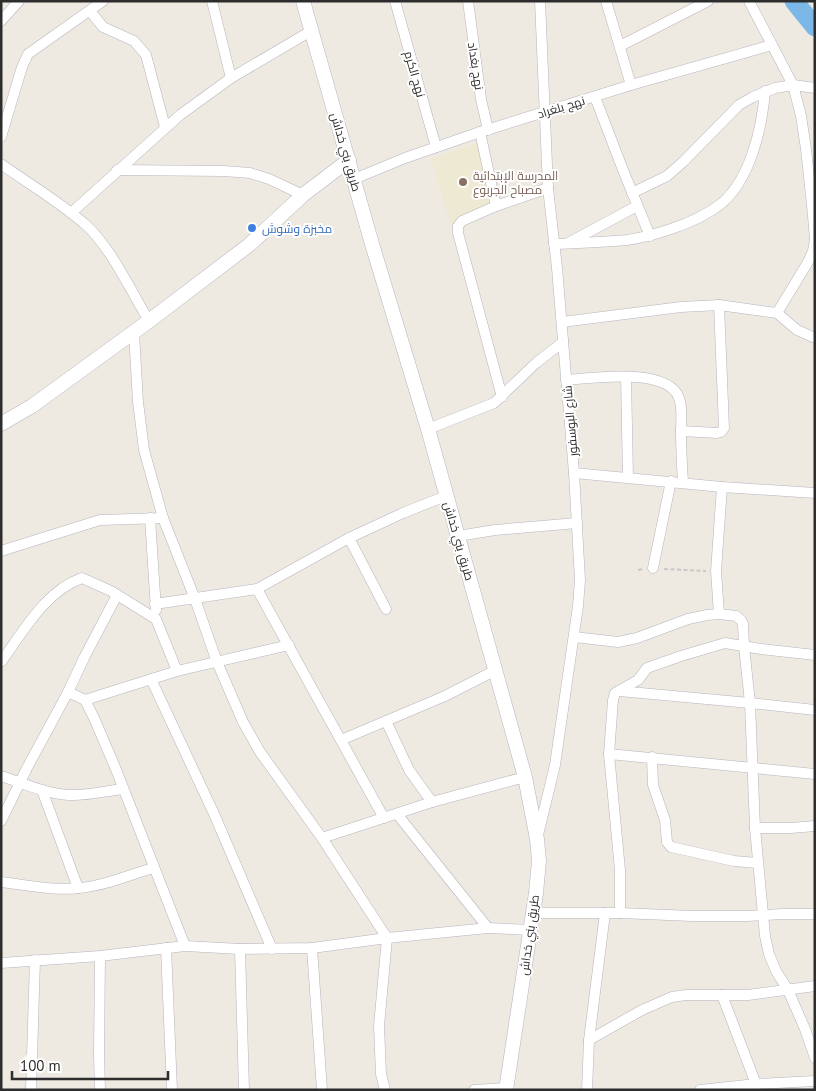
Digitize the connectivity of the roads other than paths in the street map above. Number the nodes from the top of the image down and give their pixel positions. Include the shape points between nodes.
1 (19, 1) edge
2 (103, 1) edge
3 (212, 1) edge
4 (303, 1) edge
5 (395, 1) edge
6 (468, 1) edge
7 (540, 1) edge
8 (606, 1) edge
9 (708, 1) edge
10 (749, 1) edge
11 (90, 11) junction
12 (1, 21) edge
13 (311, 31) junction
14 (772, 45) junction
15 (620, 46) junction
16 (231, 78) junction
17 (632, 85) junction
18 (793, 85) junction
19 (815, 88) edge
20 (765, 91) junction
21 (596, 97) junction
22 (546, 112) junction
23 (165, 126) junction
24 (484, 131) junction
25 (1, 136) edge
26 (436, 147) junction
27 (349, 160) junction
28 (1, 164) edge
29 (117, 170) junction
30 (354, 179) junction
31 (548, 188) junction
32 (632, 193) junction
33 (303, 195) junction
34 (496, 206) junction
35 (637, 206) junction
36 (71, 213) junction
37 (650, 236) junction
38 (567, 243) junction
39 (554, 244) junction
40 (719, 305) junction
41 (777, 313) junction
42 (149, 321) junction
43 (562, 322) junction
44 (134, 332) junction
45 (815, 338) edge
46 (563, 342) junction
47 (626, 377) junction
48 (566, 380) junction
49 (502, 397) junction
50 (1, 424) edge
51 (428, 429) junction
52 (681, 431) junction
53 (574, 473) junction
54 (628, 477) junction
55 (671, 481) junction
56 (682, 482) junction
57 (722, 487) junction
58 (815, 493) edge
59 (446, 496) junction
60 (150, 518) junction
61 (163, 518) junction
62 (576, 523) junction
63 (458, 536) junction
64 (349, 538) junction
65 (1, 551) edge
66 (653, 568) road end
67 (257, 589) junction
68 (117, 595) junction
69 (195, 599) junction
70 (156, 604) junction
71 (386, 609) dead end
72 (719, 614) junction
73 (156, 619) junction
74 (574, 637) junction
75 (289, 645) junction
76 (744, 646) junction
77 (815, 655) edge
78 (1, 662) edge
79 (217, 662) junction
80 (496, 670) junction
81 (177, 671) junction
82 (151, 679) junction
83 (618, 691) junction
84 (68, 692) junction
85 (85, 700) junction
86 (750, 703) junction
87 (815, 710) edge
88 (386, 721) junction
89 (341, 740) junction
90 (609, 754) junction
91 (652, 757) junction
92 (752, 768) junction
93 (815, 774) edge
94 (1, 776) edge
95 (525, 777) junction
96 (20, 782) junction
97 (123, 789) junction
98 (42, 790) junction
99 (432, 802) junction
100 (397, 814) junction
101 (384, 818) junction
102 (1, 822) edge
103 (815, 826) edge
104 (755, 828) junction
105 (322, 838) junction
106 (537, 839) junction
107 (757, 863) junction
108 (153, 868) junction
109 (1, 882) edge
110 (78, 888) junction
111 (605, 912) junction
112 (534, 913) junction
113 (620, 913) junction
114 (815, 914) edge
115 (764, 915) junction
116 (488, 928) junction
117 (531, 930) junction
118 (386, 938) junction
119 (184, 946) junction
120 (166, 948) junction
121 (312, 948) junction
122 (240, 949) junction
123 (272, 949) junction
124 (100, 956) junction
125 (35, 960) junction
126 (1, 963) edge
127 (815, 986) edge
128 (788, 990) junction
129 (722, 995) junction
130 (589, 1040) junction
131 (815, 1058) edge
132 (815, 1081) edge
133 (756, 1084) junction
134 (506, 1089) edge
135 (31, 1090) edge
136 (100, 1090) edge
137 (172, 1090) edge
138 (244, 1090) edge
139 (322, 1090) edge
140 (385, 1090) edge
141 (474, 1090) edge
142 (588, 1090) edge
143 (700, 1090) edge

1 - 12 street
2 - 11 street
3 - 16 street
4 - 13 main road, طريق بني خداش
5 - 26 street, نهج الكرم
6 - 24 street, نهج بغداد
7 - 22 street, شارع البوسفور
8 - 15 street
9 - 15 street
10 - 14 street
11 - 23 street via 103,27 134,41 146,55
11 - 25 street via 28,54
13 - 16 street
13 - 27 main road, طريق بني خداش
14 - 17 street, نهج بلغراد
14 - 18 street
15 - 17 street
16 - 23 street
17 - 21 street, نهج بلغراد
18 - 19 street
18 - 20 street
18 - 41 street via 806,149 815,239 808,262
20 - 32 street via 739,105 667,176
20 - 37 street via 757,141 736,185 723,202 680,226
21 - 22 street, نهج بلغراد
21 - 32 street
22 - 24 street, نهج بلغراد
22 - 31 street, شارع البوسفور
23 - 29 street
24 - 26 street, نهج بلغراد
24 - 34 street, نهج بغداد
26 - 30 street, نهج بلغراد
27 - 30 main road, طريق بني خداش
27 - 33 main road
28 - 36 street
29 - 33 street via 250,173
29 - 36 street
30 - 51 main road, طريق بني خداش
31 - 34 street
31 - 39 street, شارع البوسفور
32 - 35 street
33 - 42 main road via 249,245
34 - 49 street via 462,221 458,229
35 - 37 street
35 - 38 street
36 - 42 street via 100,241
37 - 38 street
38 - 39 street
39 - 43 street, شارع البوسفور
40 - 41 street
40 - 43 street
40 - 52 street via 724,428 717,433
41 - 45 street via 797,330
42 - 44 main road
43 - 46 street, شارع البوسفور
44 - 50 main road via 39,401
44 - 61 street via 140,429
46 - 48 street, شارع البوسفور
46 - 49 street
47 - 48 street
47 - 52 street via 654,379 677,393 681,406
47 - 54 street
48 - 53 street, شارع البوسفور
49 - 51 street via 489,406
51 - 59 main road, طريق بني خداش
52 - 56 street
53 - 54 street
53 - 62 street, شارع البوسفور
54 - 55 street
55 - 56 street
55 - 66 street
56 - 57 street
57 - 58 street
57 - 72 street via 716,571
59 - 63 main road, طريق بني خداش
59 - 64 street
60 - 61 street
60 - 65 street via 100,520
60 - 70 street
61 - 69 street
62 - 63 street
62 - 74 street, شارع البوسفور via 580,580
63 - 80 main road, طريق بني خداش
64 - 67 street
64 - 71 street
67 - 69 street
67 - 75 street
68 - 73 street
68 - 78 street via 99,584 80,579 43,606
68 - 84 street
69 - 70 street
69 - 79 street
70 - 73 street
72 - 74 street via 688,619 628,641
72 - 76 street via 736,616 741,620
73 - 81 street
74 - 106 street, شارع البوسفور via 555,765
75 - 79 street
75 - 89 street
76 - 77 street
76 - 83 street via 725,644 657,664
76 - 86 street
79 - 81 street
79 - 105 street via 260,752
80 - 88 street
80 - 95 main road, طريق بني خداش
81 - 82 street
82 - 85 street
82 - 123 street
83 - 86 street
83 - 90 street via 613,700
84 - 85 street
84 - 96 street
85 - 97 street
86 - 87 street
86 - 92 street
88 - 89 street
88 - 99 street via 409,770
89 - 101 street
90 - 91 street
90 - 113 street via 620,870
91 - 92 street
91 - 107 street via 653,785 666,820 670,847
92 - 93 street
92 - 104 street
94 - 96 street
95 - 99 street
95 - 106 main road, طريق بني خداش
96 - 98 street
96 - 102 street
97 - 98 street via 74,795
97 - 108 street
98 - 110 street
99 - 100 street
100 - 101 street
100 - 116 street
101 - 105 street
103 - 104 street
104 - 107 street
105 - 118 street
106 - 112 main road, طريق بني خداش
107 - 115 street
108 - 110 street
108 - 119 street
109 - 110 street
111 - 112 street
111 - 113 street
111 - 130 street
112 - 117 main road, طريق بني خداش
113 - 115 street
114 - 115 street
115 - 128 street via 769,954
116 - 117 street
116 - 118 street
117 - 134 main road, طريق بني خداش
118 - 121 street
118 - 140 street via 379,1026
119 - 120 street
119 - 122 street
120 - 124 street
120 - 137 street
121 - 123 street
121 - 139 street
122 - 123 street
122 - 138 street
124 - 125 street
124 - 136 street
125 - 126 street
125 - 135 street
127 - 128 street
128 - 129 street
128 - 131 street
129 - 130 street via 672,997
129 - 133 street
130 - 142 street
132 - 133 street
133 - 143 street
134 - 141 street

